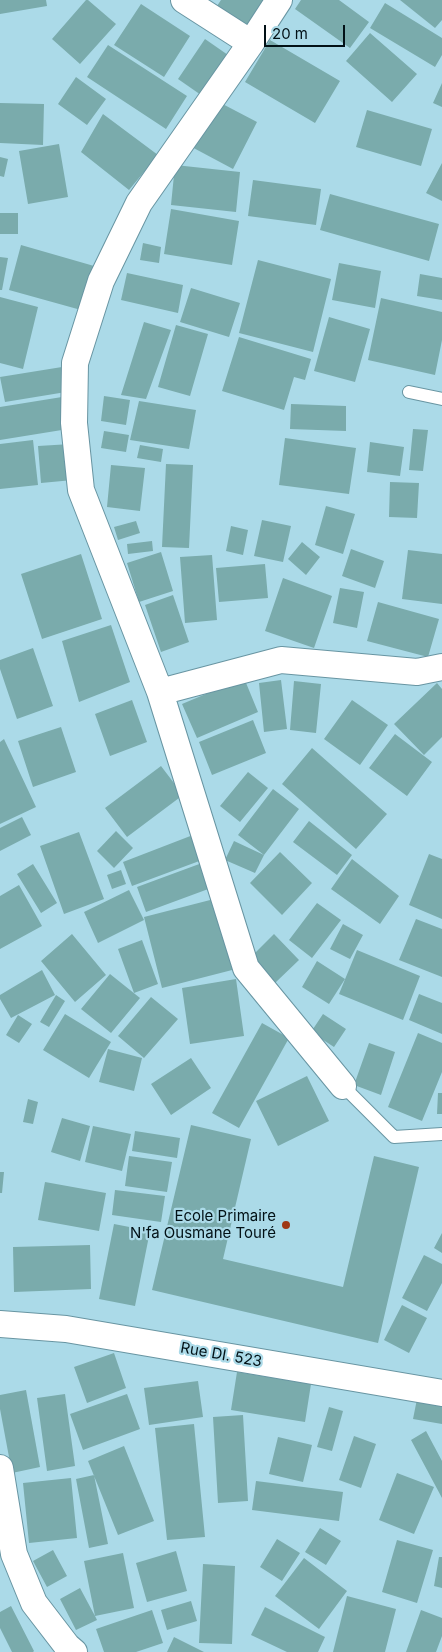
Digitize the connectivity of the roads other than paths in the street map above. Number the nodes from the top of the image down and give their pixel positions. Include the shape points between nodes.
1 (184, 0) edge
2 (279, 0) edge
3 (251, 43) junction
4 (409, 392) dead end
5 (442, 399) edge
6 (442, 667) edge
7 (160, 692) junction
8 (343, 1086) joint
9 (442, 1134) edge
10 (0, 1324) edge
11 (442, 1393) edge
12 (0, 1468) edge
13 (74, 1652) edge

1 - 3 street
2 - 3 street
3 - 7 street via 139,203 101,281 75,363 74,423 81,490
4 - 5 lane
6 - 7 street via 417,672 281,660
7 - 8 street via 246,968
8 - 9 lane via 394,1138
10 - 11 street, Rue DI. 523 via 66,1329
12 - 13 street via 14,1554 34,1603

